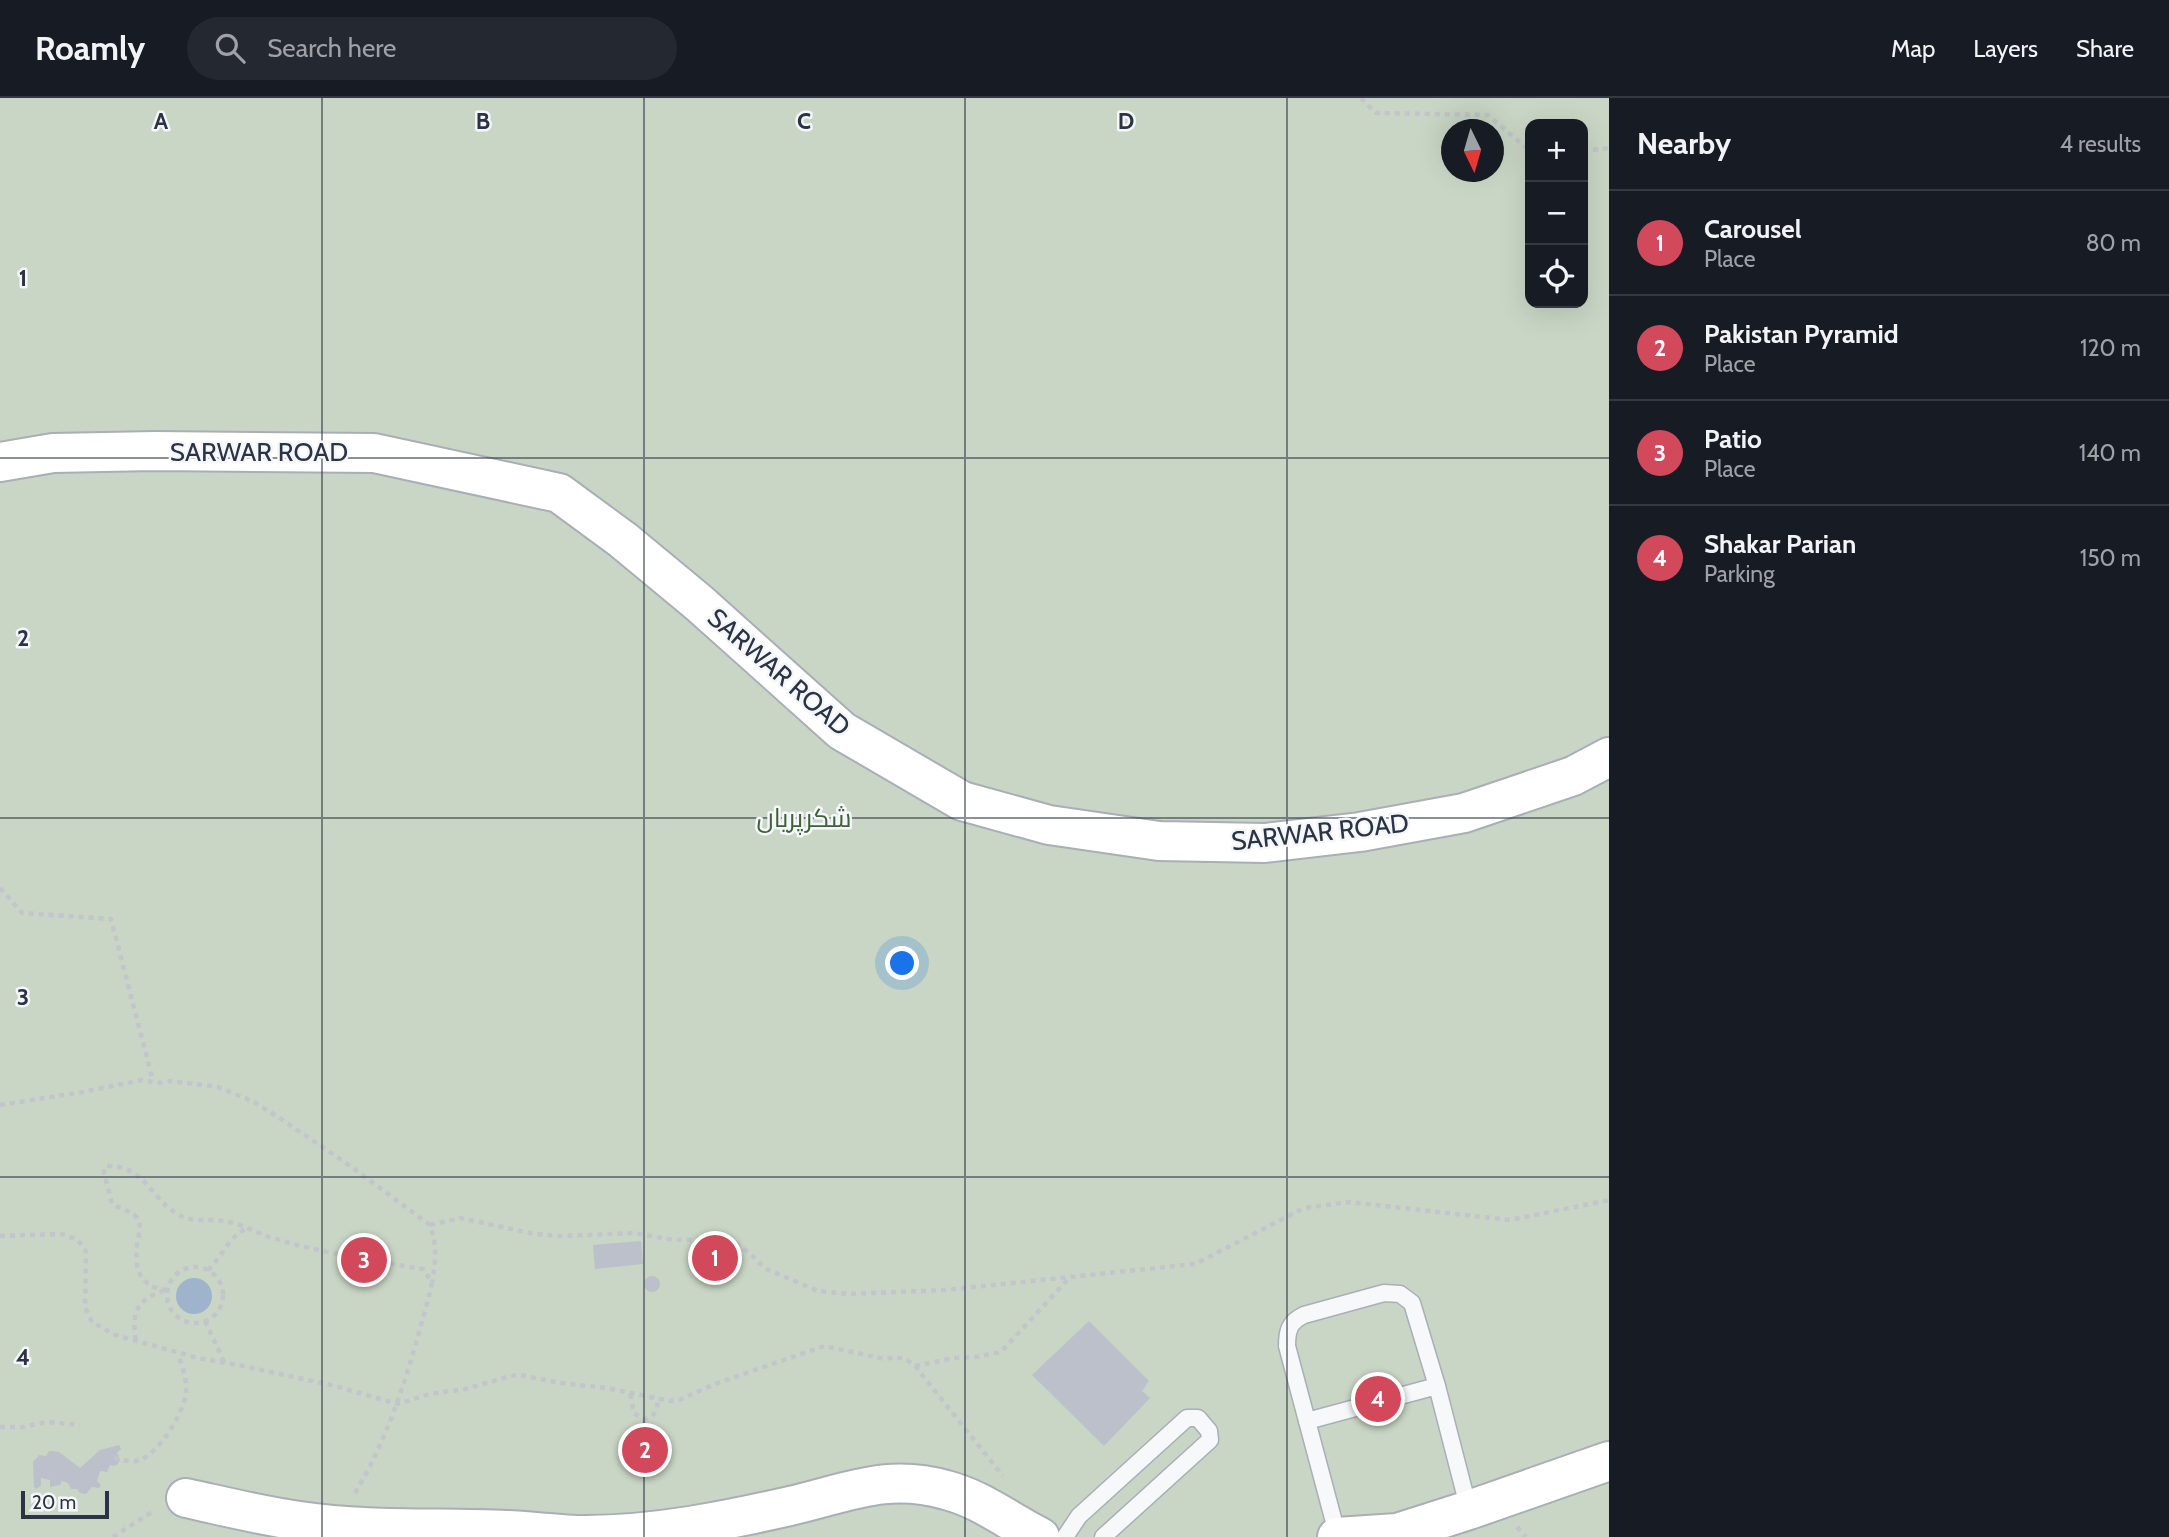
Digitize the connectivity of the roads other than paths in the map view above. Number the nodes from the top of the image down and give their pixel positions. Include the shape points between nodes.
1 (0, 462) edge
2 (1609, 757) edge
3 (1437, 1386) junction
4 (1307, 1421) junction
5 (1609, 1461) edge
6 (186, 1498) road end
7 (1469, 1510) junction
8 (1040, 1537) edge
9 (1065, 1537) edge
10 (1103, 1537) edge
11 (1338, 1537) edge

1 - 2 main road, SARWAR ROAD via 65,453 374,453 559,493 699,603 842,731 962,801 1049,825 1159,841 1265,843 1360,832 1464,813 1573,776
3 - 4 lane
3 - 4 lane via 1412,1303 1400,1294 1384,1293 1304,1315 1290,1325 1287,1346
3 - 7 lane
4 - 11 lane
5 - 7 main road
6 - 8 main road via 300,1521 586,1535 660,1530 900,1482 976,1499
7 - 11 main road via 1397,1533
9 - 10 lane via 1079,1516 1187,1418 1198,1418 1210,1440

